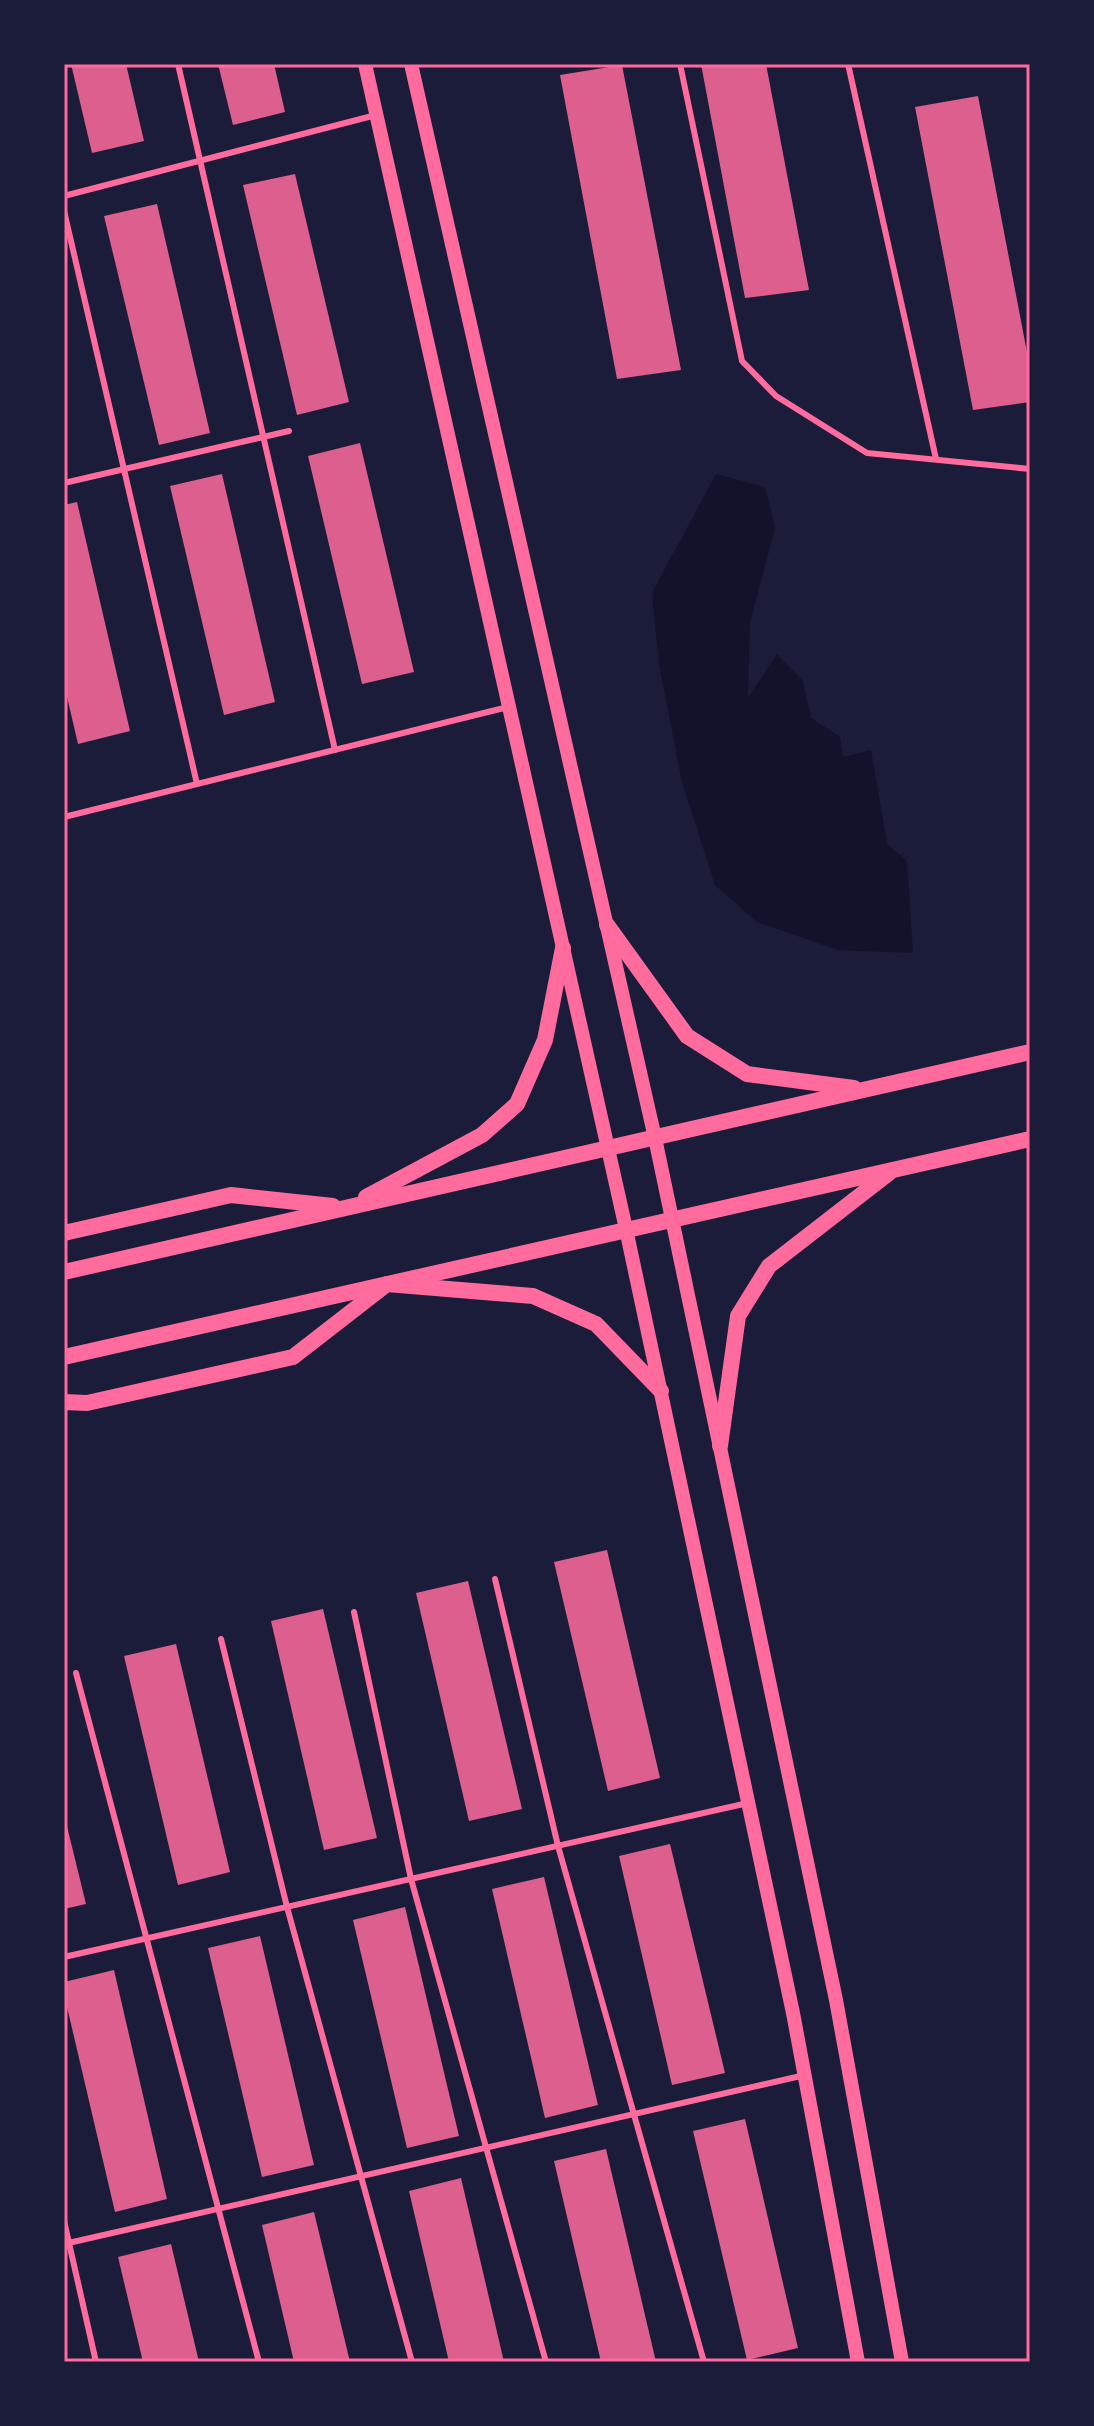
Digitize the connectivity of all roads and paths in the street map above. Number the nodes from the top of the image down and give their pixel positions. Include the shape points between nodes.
1 (178, 64) edge
2 (365, 64) edge
3 (411, 64) edge
4 (680, 64) edge
5 (848, 64) edge
6 (376, 115) junction
7 (200, 161) junction
8 (64, 196) edge
9 (64, 211) edge
10 (289, 431) dead end
11 (263, 437) junction
12 (936, 459) junction
13 (124, 469) junction
14 (1030, 469) edge
15 (64, 483) edge
16 (508, 707) junction
17 (335, 750) junction
18 (197, 784) junction
19 (64, 817) edge
20 (607, 925) junction
21 (563, 948) junction
22 (1030, 1052) edge
23 (867, 1089) junction
24 (655, 1138) junction
25 (1030, 1139) edge
26 (607, 1148) junction
27 (894, 1169) junction
28 (347, 1208) junction
29 (672, 1219) junction
30 (626, 1229) junction
31 (64, 1233) edge
32 (64, 1272) edge
33 (387, 1284) junction
34 (64, 1357) edge
35 (661, 1391) junction
36 (64, 1402) edge
37 (720, 1446) junction
38 (495, 1579) dead end
39 (354, 1612) dead end
40 (221, 1639) dead end
41 (76, 1673) dead end
42 (748, 1803) junction
43 (558, 1846) junction
44 (411, 1879) junction
45 (287, 1907) junction
46 (147, 1938) junction
47 (64, 1957) edge
48 (805, 2075) junction
49 (634, 2114) junction
50 (486, 2148) junction
51 (361, 2176) junction
52 (219, 2209) junction
53 (64, 2221) edge
54 (66, 2244) edge
55 (856, 2361) edge
56 (96, 2362) edge
57 (259, 2362) edge
58 (412, 2362) edge
59 (546, 2362) edge
60 (704, 2362) edge
61 (902, 2362) edge

1 - 7 lane
2 - 6 street
3 - 20 street
4 - 12 lane via 742,361 776,396 867,453
5 - 12 lane
6 - 7 lane
6 - 16 street
7 - 8 lane
7 - 11 lane
9 - 13 lane
10 - 11 lane
11 - 13 lane
11 - 17 lane
12 - 14 lane
13 - 15 lane
13 - 18 lane
16 - 17 lane
16 - 21 street
17 - 18 lane
18 - 19 lane
20 - 23 main road via 687,1036 747,1074
20 - 24 street
21 - 26 street
21 - 28 main road via 545,1040 517,1104 482,1135
22 - 23 main road
23 - 24 main road
24 - 26 main road
24 - 29 street
25 - 27 main road
26 - 28 main road
26 - 30 street
27 - 29 main road
27 - 37 main road via 769,1266 738,1316
28 - 31 main road via 231,1195
28 - 32 main road
29 - 30 main road
29 - 37 street
30 - 33 main road
30 - 35 street
33 - 34 main road
33 - 35 main road via 533,1296 596,1324
33 - 36 main road via 293,1357 87,1403
35 - 42 street
37 - 61 street via 836,2000
38 - 43 lane
39 - 44 lane
40 - 45 lane
41 - 46 lane
42 - 43 lane
42 - 48 street
43 - 44 lane
43 - 49 lane
44 - 45 lane
44 - 50 lane
45 - 46 lane
45 - 51 lane
46 - 47 lane
46 - 52 lane
48 - 49 lane
48 - 55 street
49 - 50 lane
49 - 60 lane
50 - 51 lane
50 - 59 lane
51 - 52 lane
51 - 58 lane
52 - 54 lane
52 - 57 lane
53 - 54 lane
54 - 56 lane

